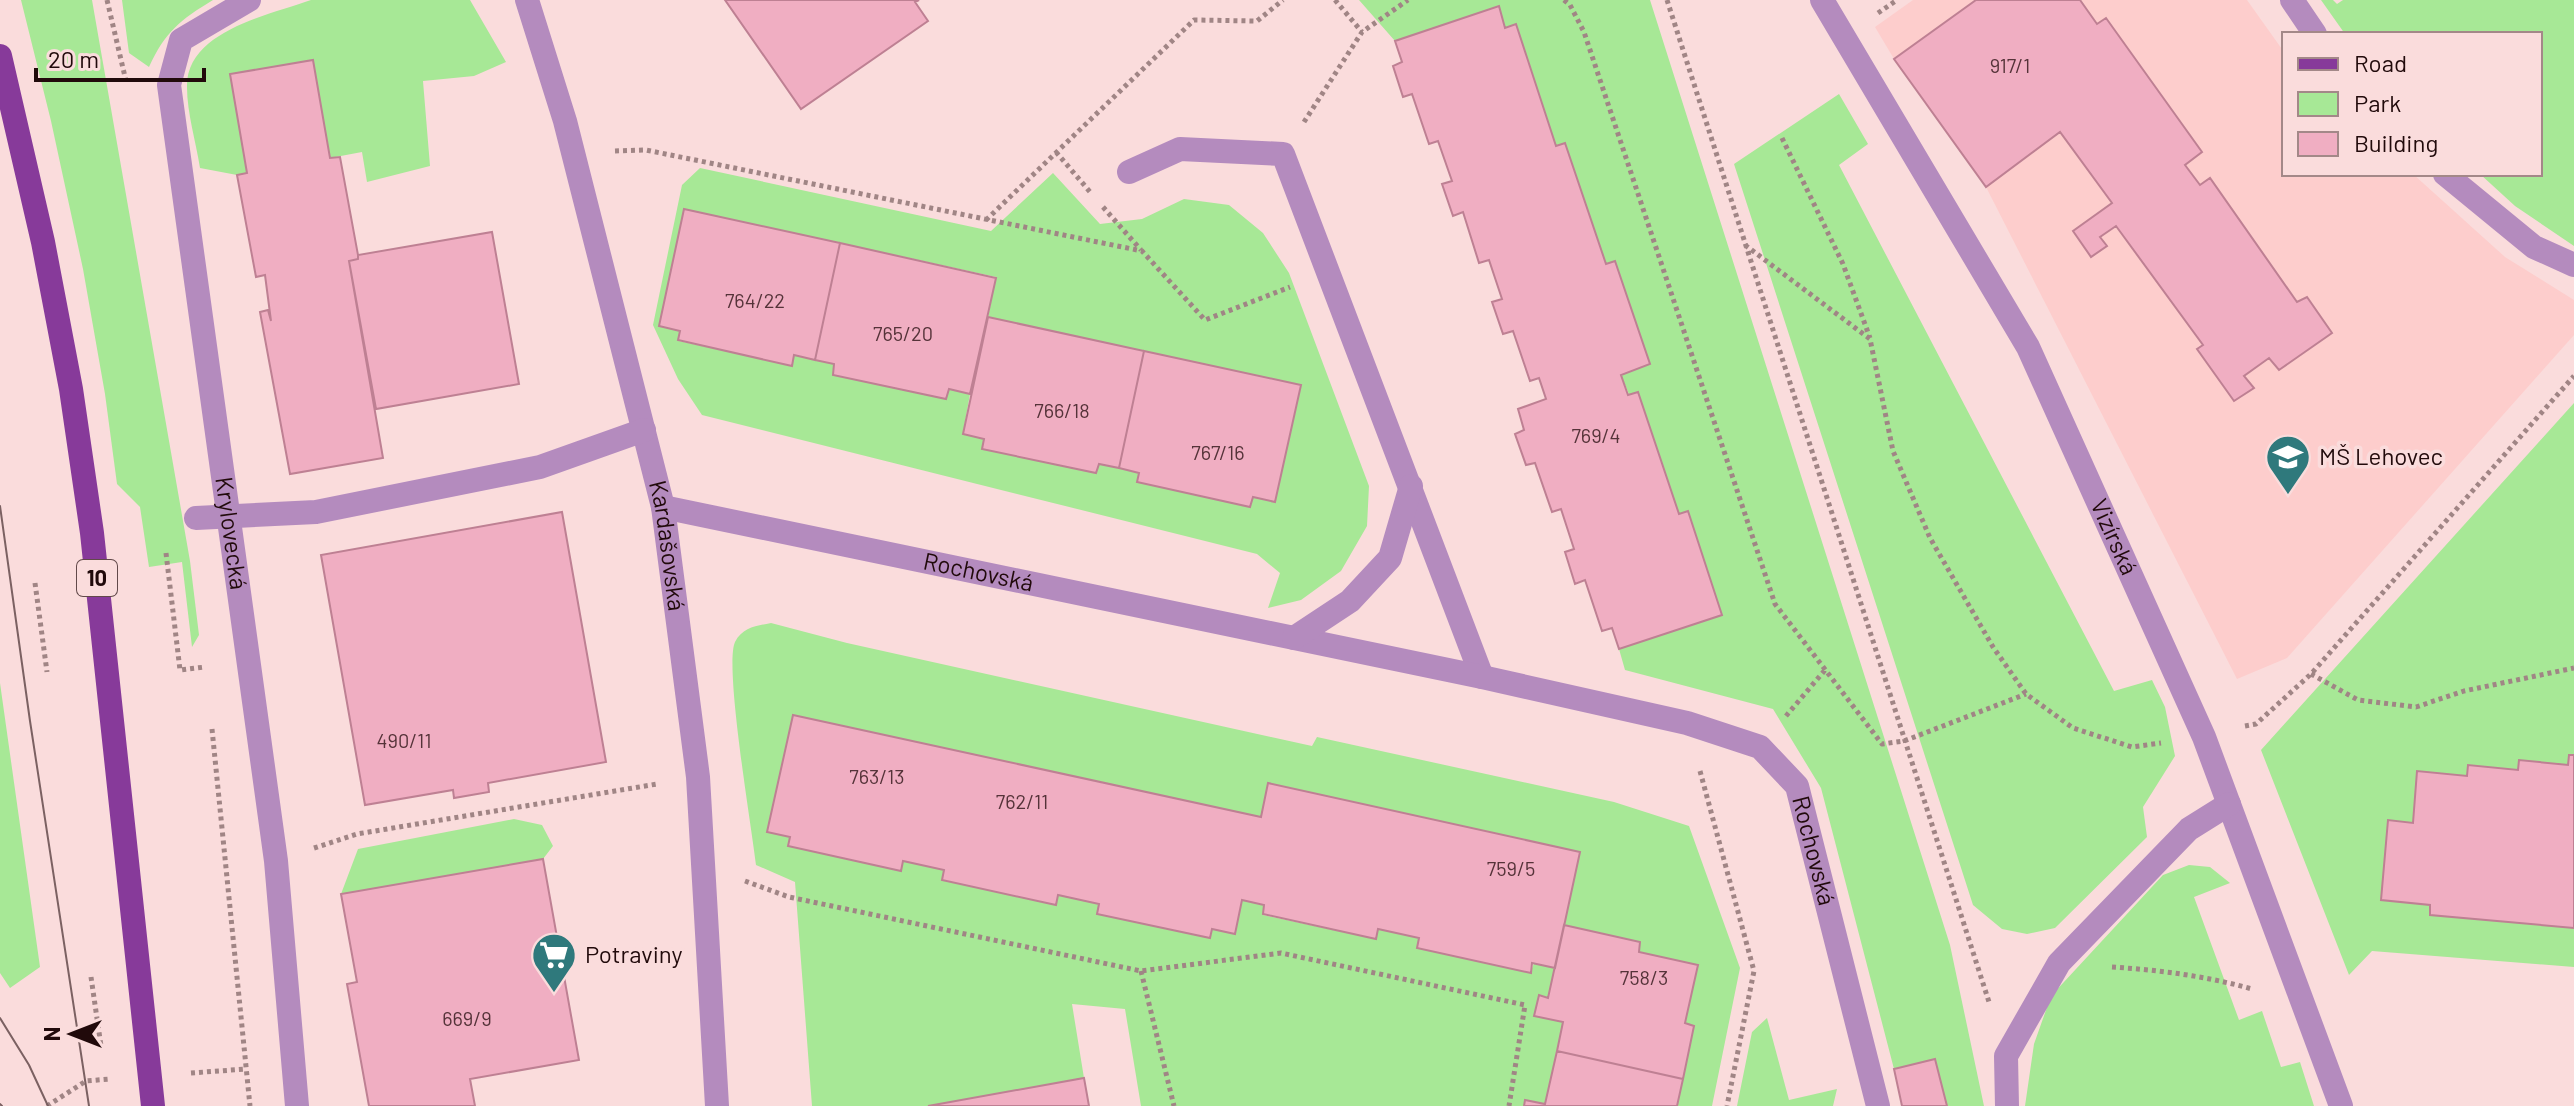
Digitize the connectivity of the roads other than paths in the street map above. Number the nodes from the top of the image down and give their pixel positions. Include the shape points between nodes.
1 (249, 0) edge
2 (527, 0) edge
3 (1822, 0) edge
4 (2292, 0) edge
5 (2314, 32) edge
6 (0, 56) edge
7 (1129, 172) dead end
8 (2447, 176) edge
9 (2574, 265) edge
10 (644, 430) junction
11 (1411, 486) junction
12 (663, 507) junction
13 (229, 516) junction
14 (196, 518) dead end
15 (1294, 638) junction
16 (1482, 677) junction
17 (2229, 804) junction
18 (153, 1106) edge
19 (297, 1106) edge
20 (717, 1106) edge
21 (1878, 1106) edge
22 (2007, 1106) edge
23 (2341, 1106) edge

1 - 13 street, Krylovecká via 181,40 169,85
2 - 10 street, Kardašovská via 573,152
3 - 17 street, Vizírská via 2028,347 2204,737
4 - 5 street
6 - 18 main road, 10 via 71,389 94,549
7 - 11 street via 1180,149 1283,154
8 - 9 street via 2534,247
10 - 12 street, Kardašovská
10 - 13 street via 525,470 316,512
11 - 15 street via 1390,558 1350,601
11 - 16 street
12 - 15 street, Rochovská
12 - 20 street, Kardašovská via 698,777
13 - 14 street
13 - 19 street, Krylovecká via 276,861
15 - 16 street, Rochovská
16 - 21 street, Rochovská via 1687,723 1760,747 1797,786
17 - 22 street via 2189,829 2059,963 2006,1056
17 - 23 street, Vizírská

